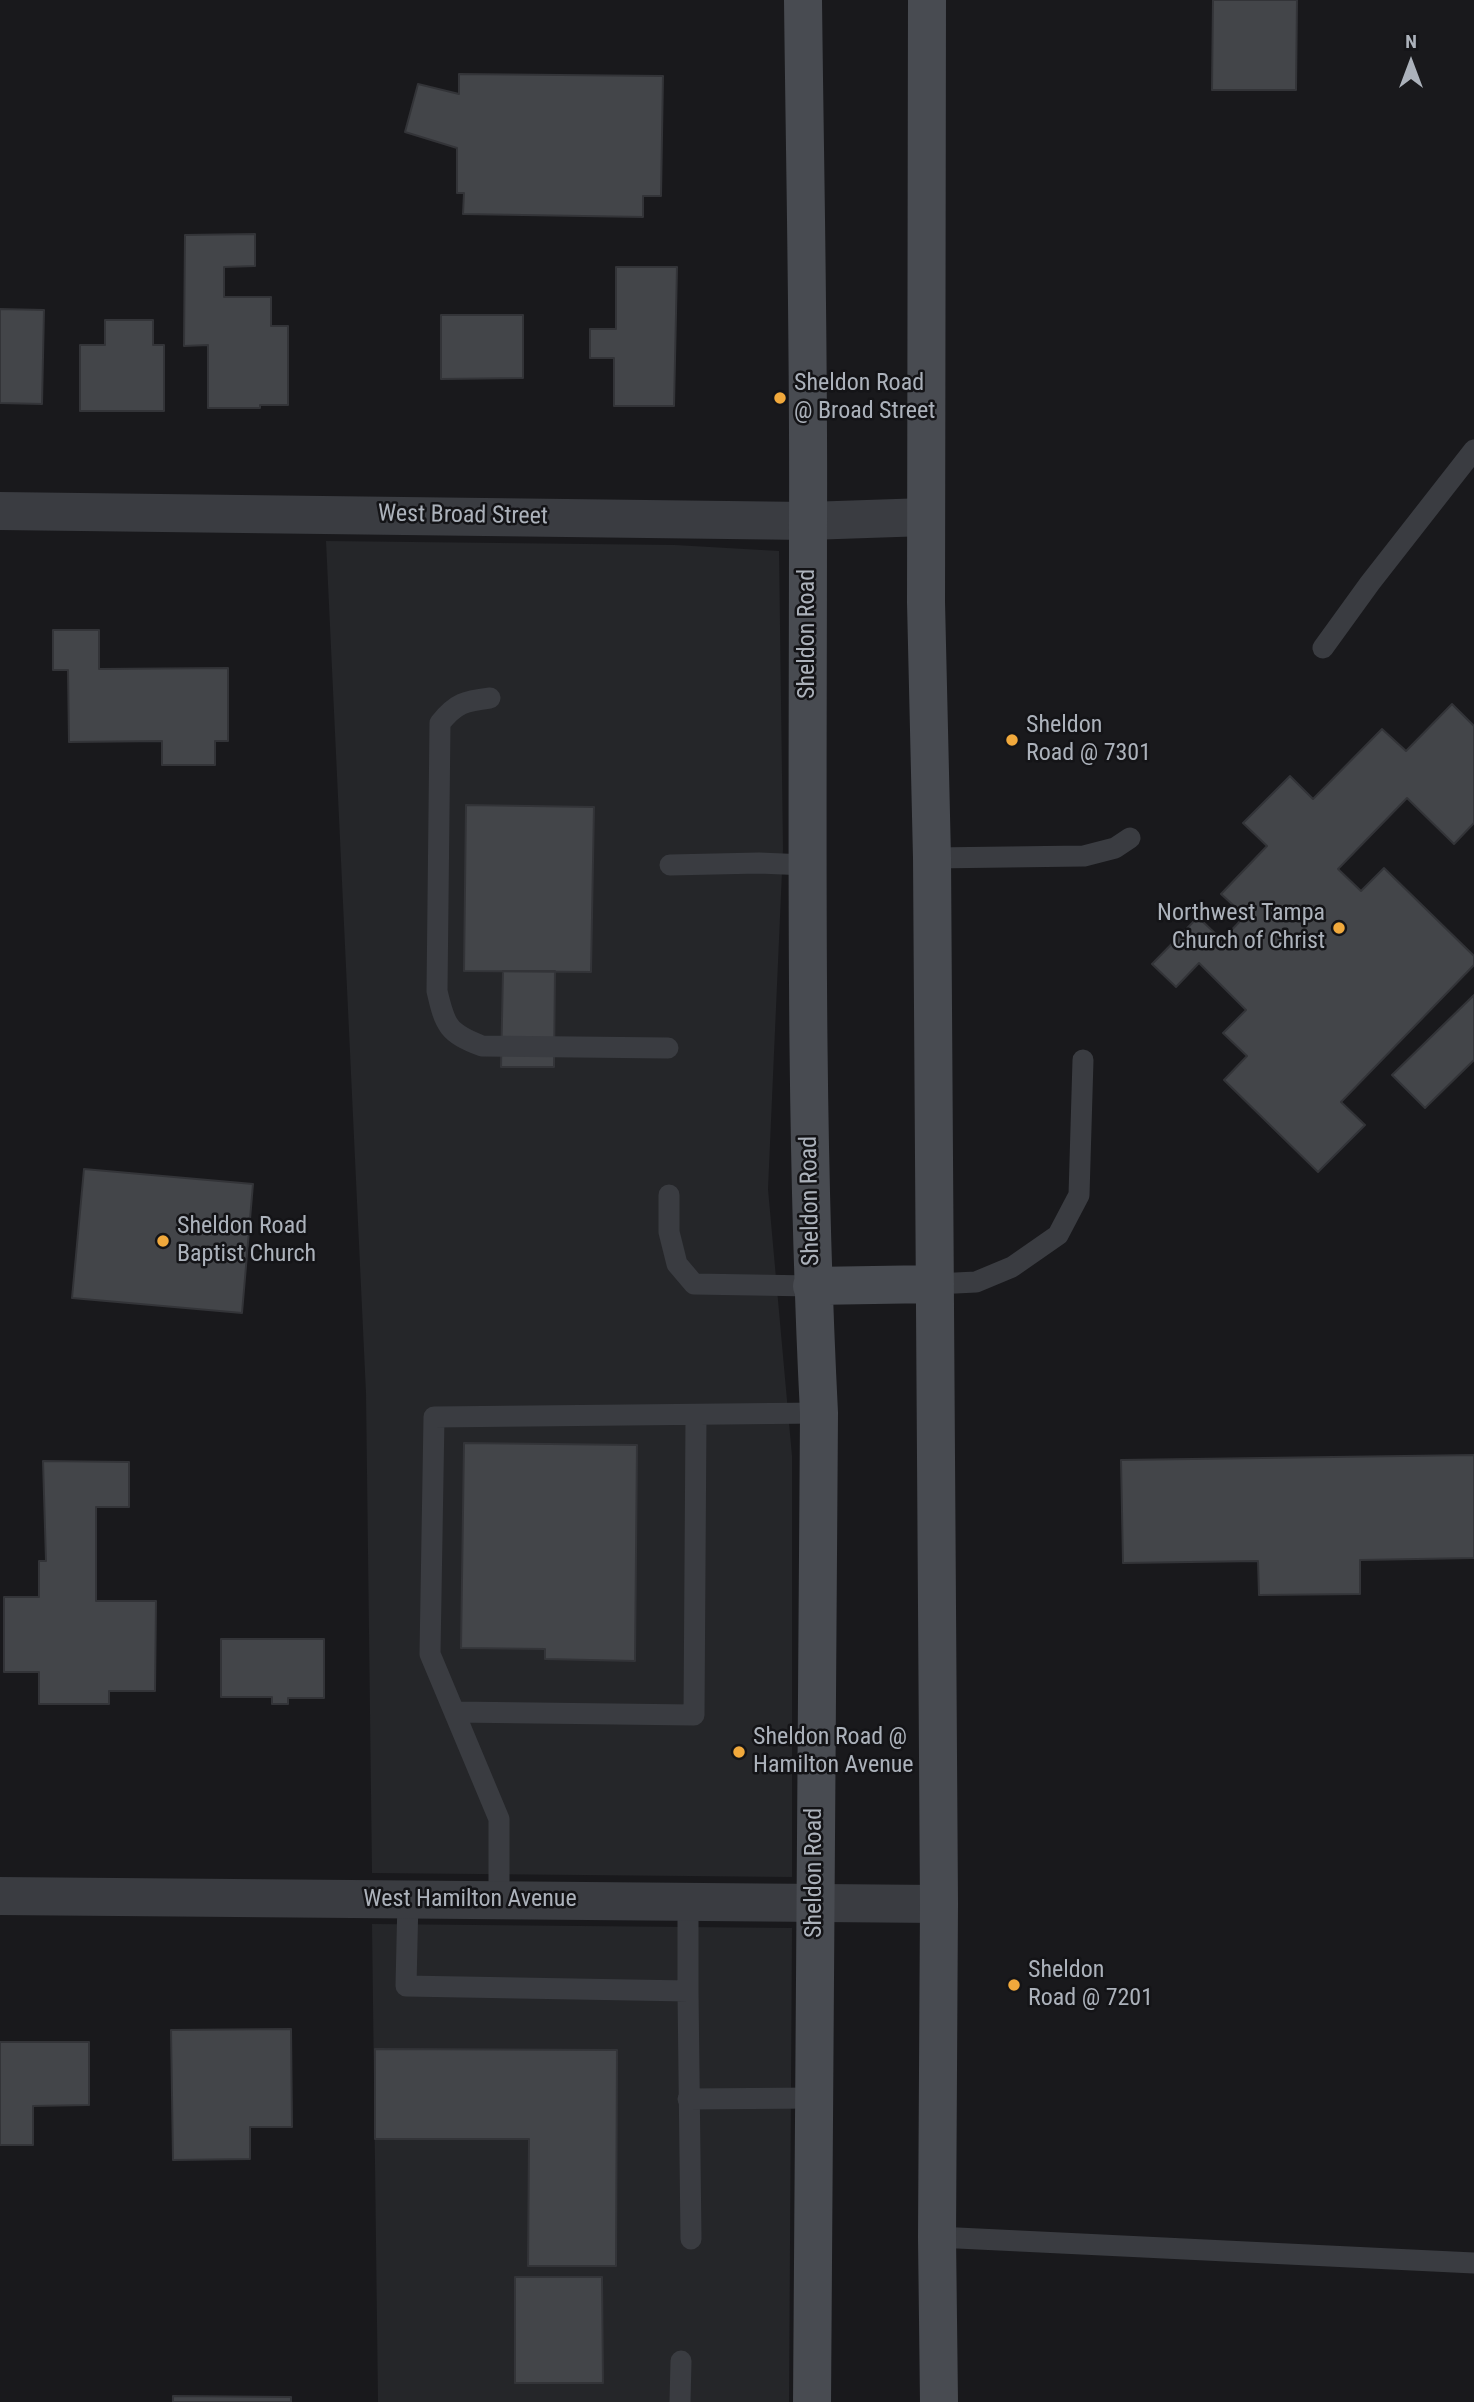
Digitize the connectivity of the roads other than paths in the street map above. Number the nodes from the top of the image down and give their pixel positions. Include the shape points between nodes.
1 (803, 0) edge
2 (927, 0) edge
3 (1474, 450) edge
4 (0, 511) edge
5 (926, 517) junction
6 (808, 521) junction
7 (1323, 648) dead end
8 (490, 698) dead end
9 (1130, 838) dead end
10 (932, 858) junction
11 (670, 865) dead end
12 (807, 865) junction
13 (668, 1048) dead end
14 (1083, 1060) dead end
15 (669, 1195) dead end
16 (935, 1284) junction
17 (812, 1286) junction
18 (819, 1413) junction
19 (696, 1416) junction
20 (455, 1712) junction
21 (0, 1896) edge
22 (408, 1899) junction
23 (499, 1900) junction
24 (688, 1901) junction
25 (815, 1902) junction
26 (939, 1904) junction
27 (688, 1991) junction
28 (814, 2098) junction
29 (688, 2099) junction
30 (937, 2237) junction
31 (691, 2239) dead end
32 (1474, 2263) edge
33 (681, 2361) dead end
34 (680, 2402) edge
35 (812, 2402) edge
36 (939, 2402) edge

1 - 6 main road, Sheldon Road
2 - 5 main road
3 - 7 lane
4 - 6 street, West Broad Street
5 - 6 street, West Broad Street
5 - 10 main road
6 - 12 main road, Sheldon Road
8 - 13 lane via 453,707 440,723 437,991 443,1015 457,1037 482,1046
9 - 10 lane via 1115,848 1084,856
10 - 16 main road
11 - 12 lane
12 - 17 main road, Sheldon Road
14 - 16 lane via 1079,1195 1058,1235 1012,1267 976,1282
15 - 17 lane via 669,1232 677,1264 694,1284
16 - 17 main road
16 - 26 main road
17 - 18 main road, Sheldon Road
18 - 19 lane
18 - 25 main road, Sheldon Road
19 - 20 lane via 694,1714
19 - 20 lane via 434,1417 430,1654
20 - 23 lane via 499,1819
21 - 22 street, West Hamilton Avenue
22 - 23 street, West Hamilton Avenue
22 - 27 lane via 406,1986
23 - 24 street, West Hamilton Avenue
24 - 25 street, West Hamilton Avenue
24 - 27 lane
25 - 26 street, West Hamilton Avenue
25 - 28 main road, Sheldon Road
26 - 30 main road
27 - 29 lane
28 - 29 lane
28 - 35 main road, Sheldon Road
29 - 31 lane
30 - 32 lane
30 - 36 main road
33 - 34 lane

